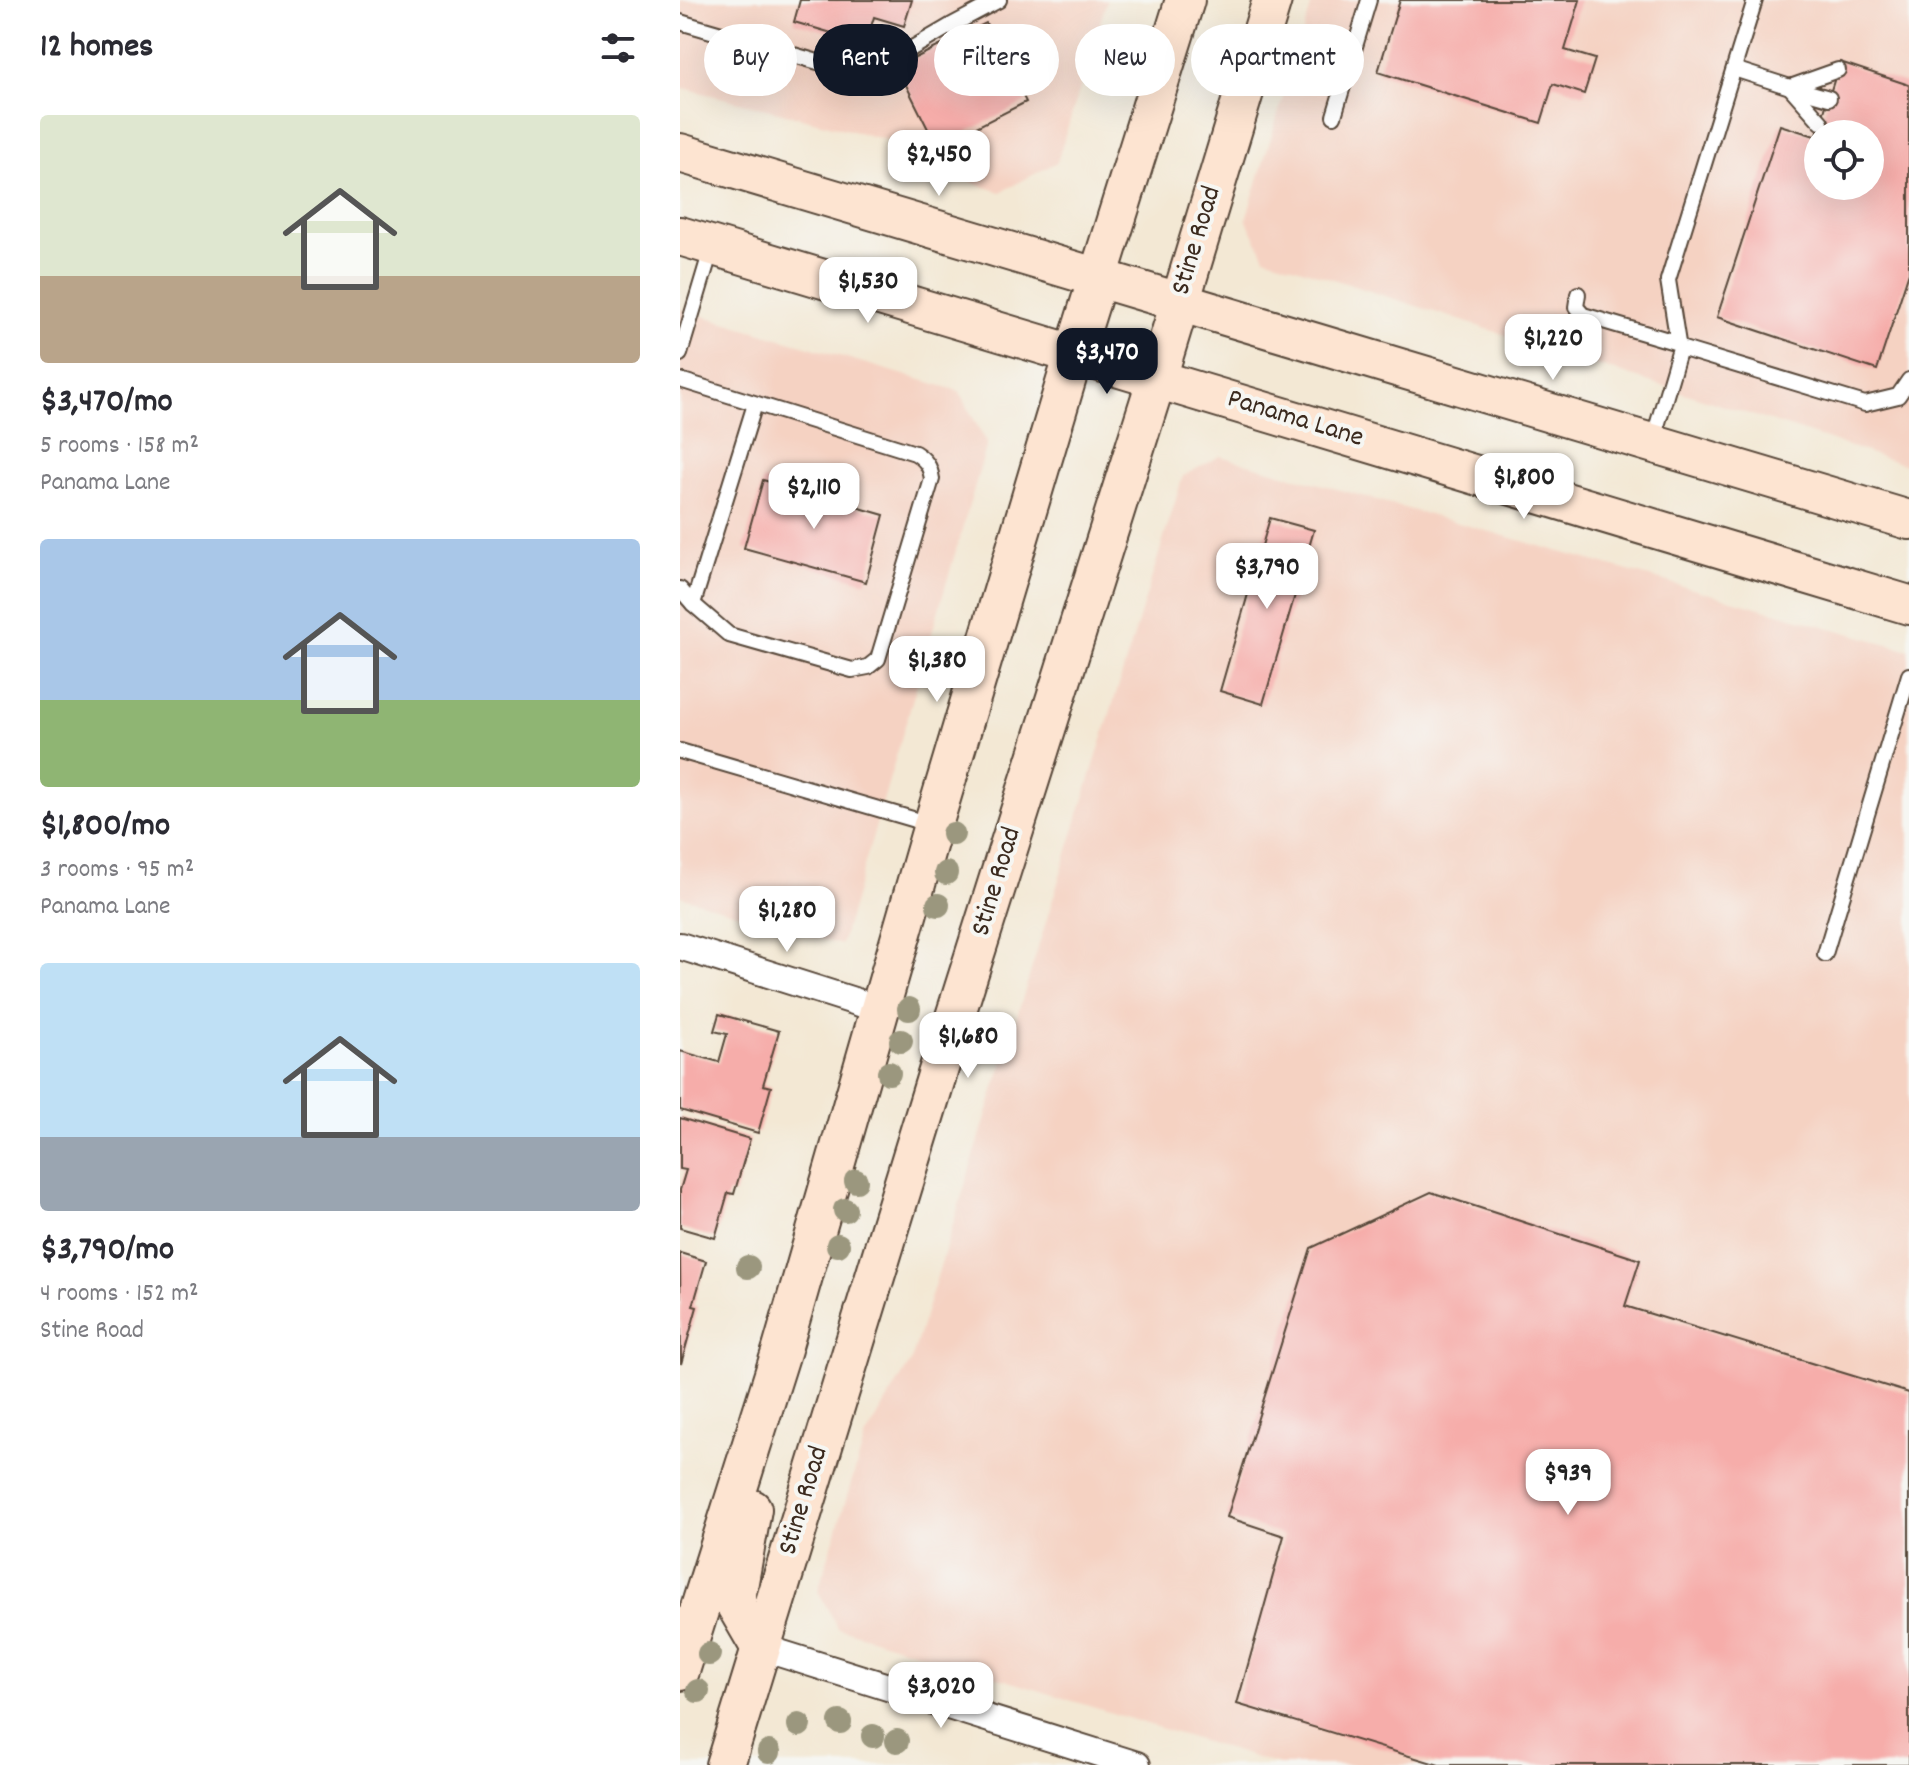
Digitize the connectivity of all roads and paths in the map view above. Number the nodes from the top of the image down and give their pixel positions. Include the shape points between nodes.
1 (999, 0) edge
2 (1185, 0) edge
3 (1272, 0) edge
4 (1369, 0) edge
5 (1755, 0) edge
6 (680, 22) edge
7 (1734, 69) junction
8 (1838, 70) dead end
9 (1790, 87) junction
10 (1829, 98) dead end
11 (1334, 116) dead end
12 (1819, 120) edge
13 (680, 153) edge
14 (696, 240) edge
15 (1098, 279) junction
16 (1578, 294) dead end
17 (1180, 303) junction
18 (1679, 345) junction
19 (680, 354) edge
20 (1074, 354) junction
21 (1157, 378) junction
22 (680, 380) edge
23 (1909, 380) edge
24 (755, 404) junction
25 (1652, 443) junction
26 (1909, 520) edge
27 (680, 589) edge
28 (693, 604) junction
29 (1909, 605) edge
30 (1909, 675) edge
31 (680, 751) edge
32 (933, 825) junction
33 (680, 946) edge
34 (1825, 954) dead end
35 (879, 1009) junction
36 (782, 1349) junction
37 (760, 1647) junction
38 (680, 1671) edge
39 (725, 1765) edge
40 (1137, 1765) edge

1 - 6 lane via 878,68 849,71
2 - 15 main road
3 - 17 main road, Stine Road
4 - 11 lane
5 - 7 lane
7 - 9 lane
7 - 18 lane via 1668,280
8 - 9 lane
9 - 10 lane
9 - 12 lane
13 - 15 main road
14 - 19 lane
14 - 20 main road, Panama Lane
15 - 17 main road
15 - 20 main road
16 - 18 lane via 1576,307 1583,315
17 - 21 main road, Stine Road
17 - 25 main road
18 - 23 lane via 1865,404 1898,396
18 - 25 lane
20 - 21 main road, Panama Lane
20 - 32 main road
21 - 29 main road, Panama Lane
21 - 37 main road, Stine Road
22 - 24 lane
24 - 28 lane
24 - 28 lane via 915,453 930,468 932,479 878,659 852,670 729,635
25 - 26 main road
27 - 28 lane
30 - 34 lane
31 - 32 lane
32 - 35 main road
33 - 35 street
35 - 36 main road
36 - 37 main road via 735,1604
36 - 38 main road
37 - 39 main road, Stine Road
37 - 40 street

